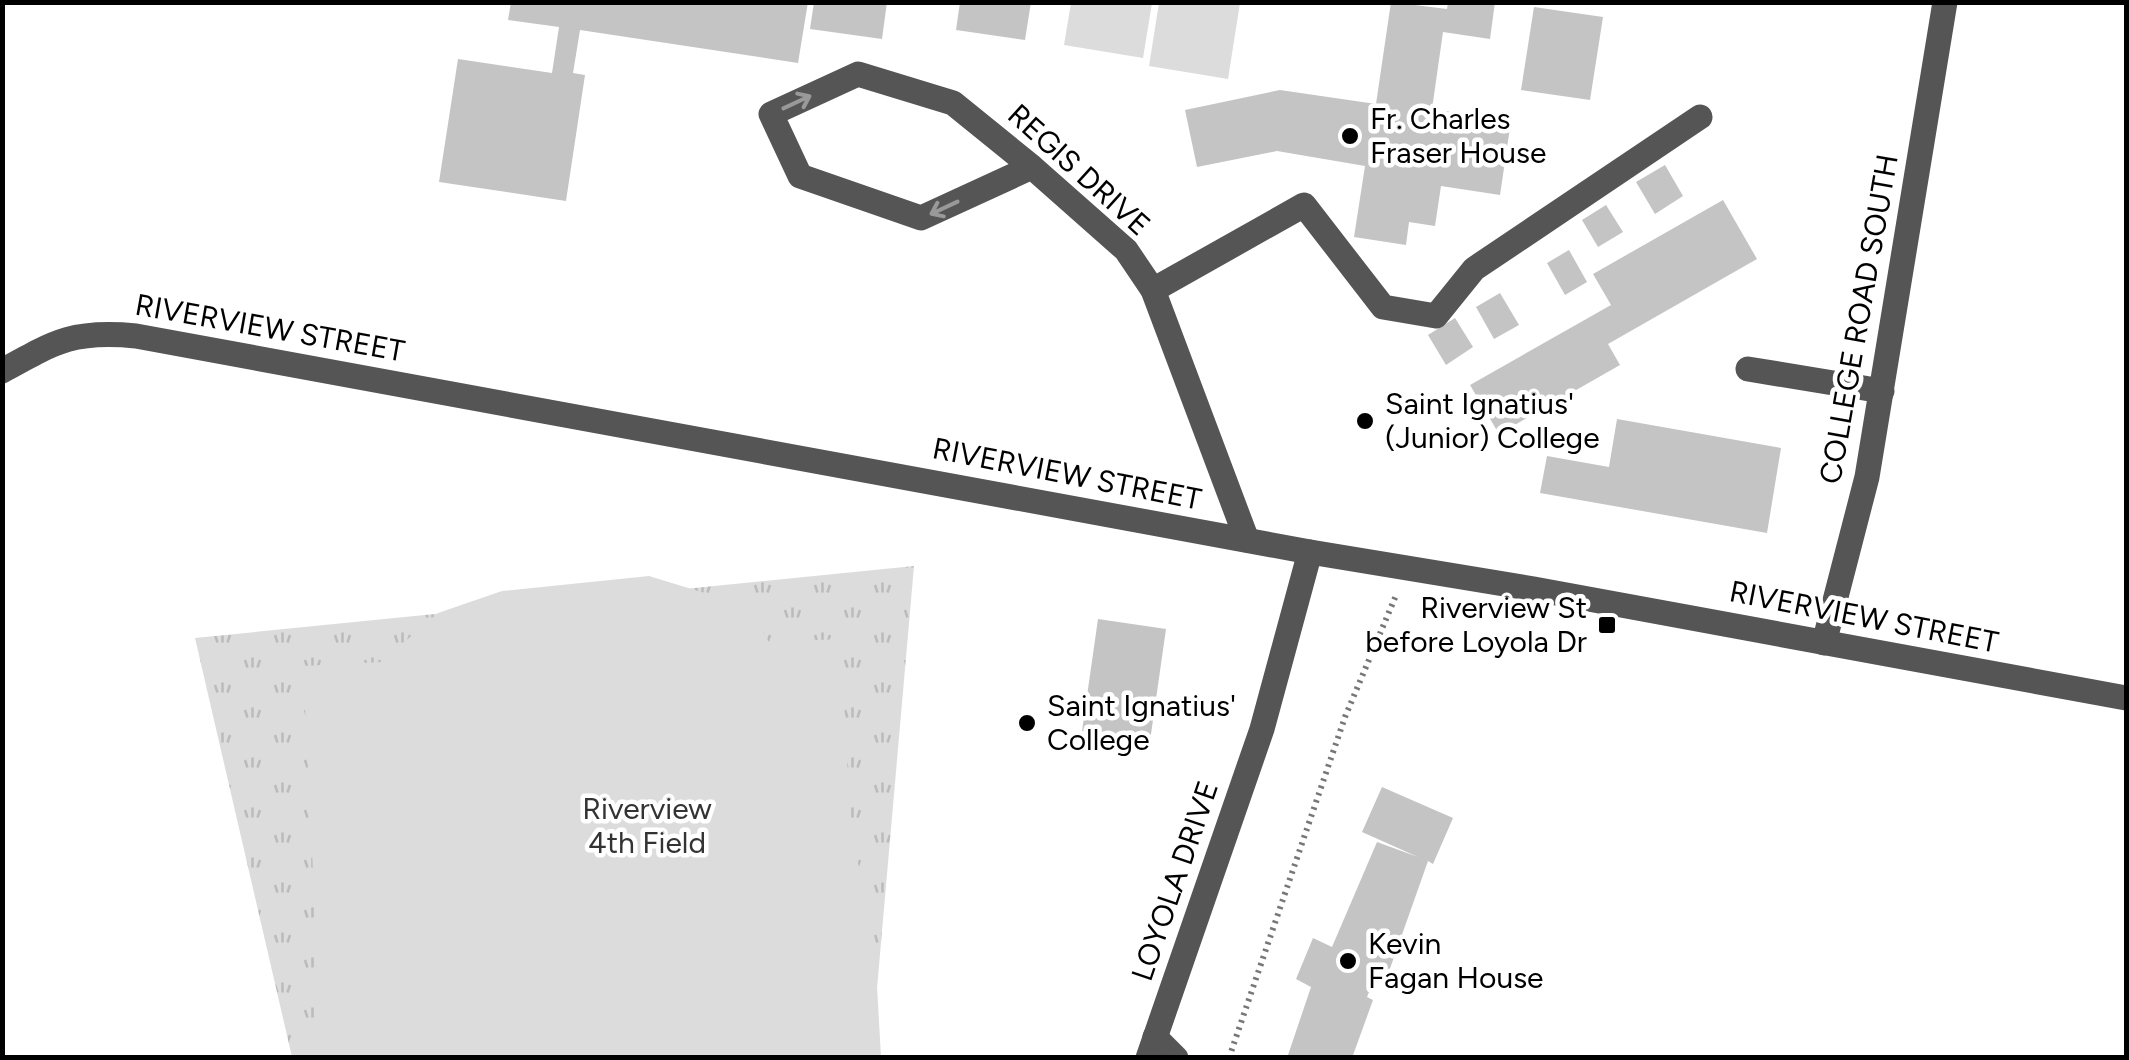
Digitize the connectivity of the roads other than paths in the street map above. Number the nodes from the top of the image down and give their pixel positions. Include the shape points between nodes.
1 (1946, 2) edge
2 (1700, 117) dead end
3 (1032, 167) junction
4 (1153, 290) junction
5 (1748, 369) dead end
6 (2, 370) edge
7 (1882, 391) junction
8 (1247, 540) junction
9 (1310, 552) junction
10 (1824, 643) junction
11 (2126, 698) edge
12 (1152, 1047) edge
13 (1176, 1058) edge

1 - 7 street, COLLEGE ROAD SOUTH
2 - 4 street via 1474,270 1436,316 1383,306 1304,205
3 -> 3 street, REGIS DRIVE via 922,218 800,176 770,114 858,74 953,104
3 - 4 street, REGIS DRIVE via 1126,250
4 - 8 street, REGIS DRIVE
5 - 7 street
6 - 8 street, RIVERVIEW STREET via 66,338 98,332 136,336
7 - 10 street, COLLEGE ROAD SOUTH
8 - 9 street, RIVERVIEW STREET
9 - 10 street, RIVERVIEW STREET
9 - 12 street, LOYOLA DRIVE via 1262,729
10 - 11 street, RIVERVIEW STREET
12 - 13 street

